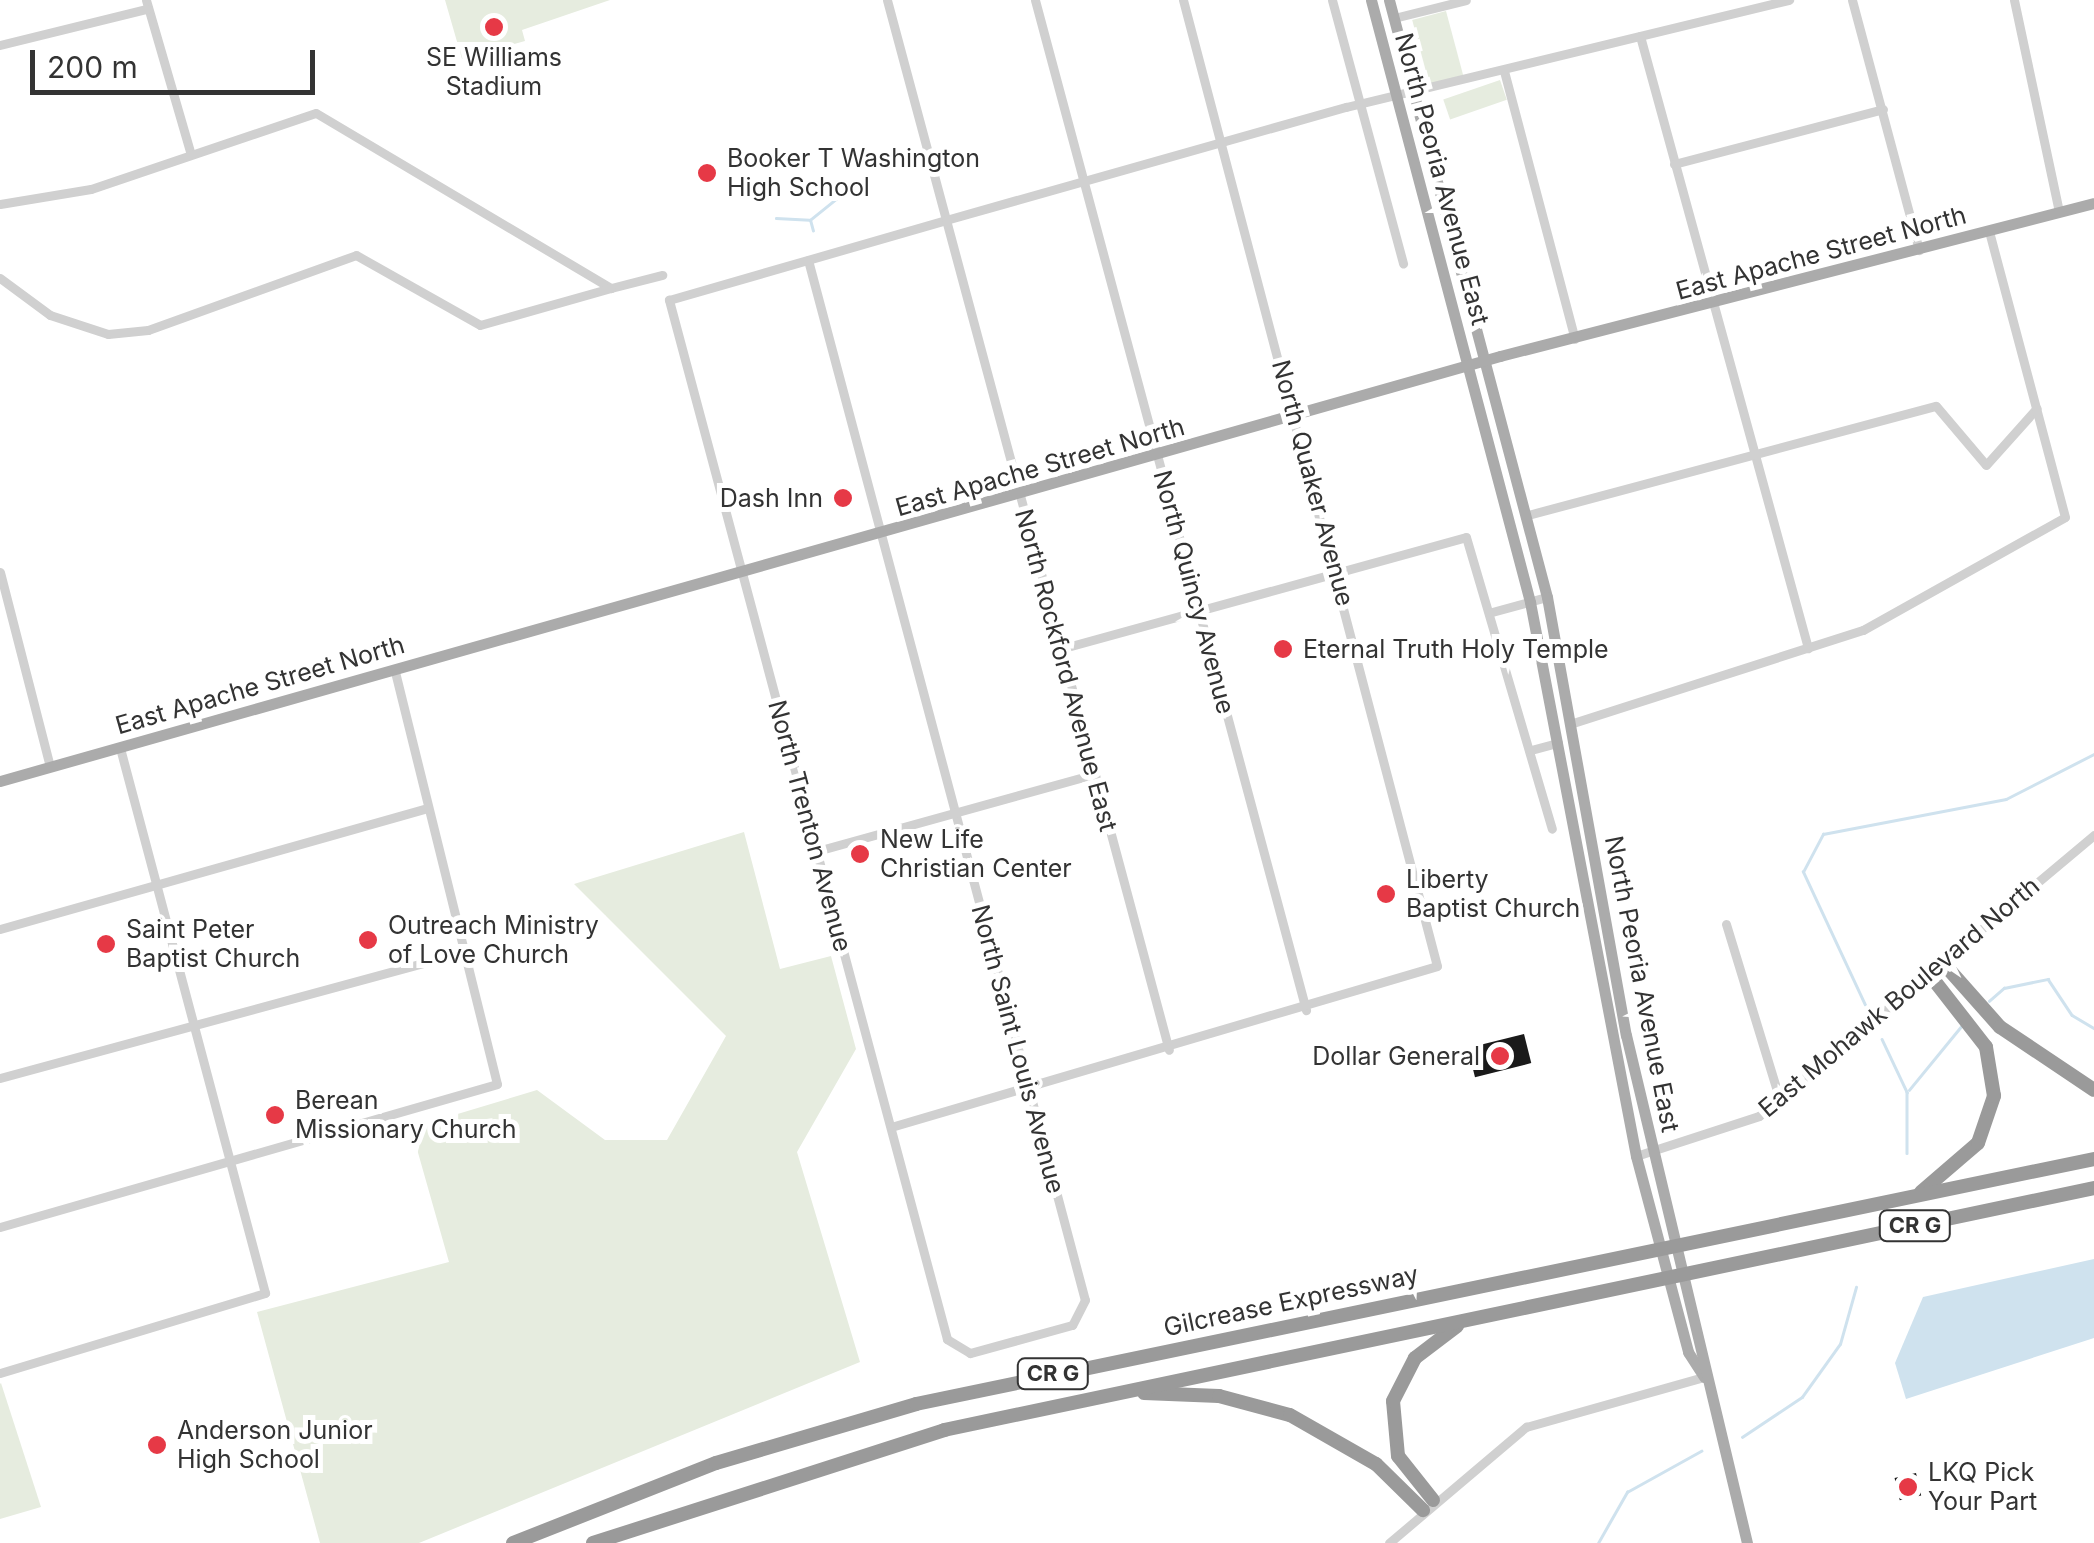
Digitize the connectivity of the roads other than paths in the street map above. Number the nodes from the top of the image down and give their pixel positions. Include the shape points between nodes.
1 (887, 0) edge
2 (1035, 0) edge
3 (1184, 0) edge
4 (1332, 0) edge
5 (1371, 0) edge
6 (1390, 0) edge
7 (1466, 0) edge
8 (1789, 0) edge
9 (1852, 0) edge
10 (2014, 0) edge
11 (1441, 3) edge
12 (146, 4) edge
13 (1394, 18) junction
14 (1640, 36) junction
15 (0, 46) edge
16 (1504, 71) junction
17 (1415, 94) junction
18 (1397, 98) junction
19 (1360, 104) junction
20 (1883, 108) junction
21 (1222, 143) junction
22 (190, 151) junction
23 (1674, 164) junction
24 (1084, 182) junction
25 (2094, 203) edge
26 (0, 204) edge
27 (2059, 212) junction
28 (946, 220) junction
29 (1989, 231) junction
30 (1920, 250) junction
31 (808, 260) junction
32 (1403, 264) dead end
33 (662, 274) dead end
34 (0, 278) edge
35 (611, 288) junction
36 (1712, 306) junction
37 (1576, 340) junction
38 (1486, 361) junction
39 (1469, 367) junction
40 (2037, 408) junction
41 (1295, 417) junction
42 (1750, 454) junction
43 (1157, 458) junction
44 (1019, 496) junction
45 (1528, 515) junction
46 (878, 536) junction
47 (1335, 568) junction
48 (0, 572) edge
49 (742, 575) junction
50 (1547, 597) junction
51 (1530, 602) junction
52 (1198, 607) junction
53 (1492, 612) junction
54 (1060, 648) junction
55 (1808, 648) junction
56 (395, 670) junction
57 (1573, 723) junction
58 (1558, 744) junction
59 (120, 748) junction
60 (1531, 750) junction
61 (50, 767) junction
62 (1095, 774) junction
63 (0, 781) edge
64 (425, 809) junction
65 (954, 812) junction
66 (1552, 830) dead end
67 (2094, 835) edge
68 (817, 850) junction
69 (156, 885) junction
70 (1726, 924) dead end
71 (0, 929) edge
72 (464, 952) junction
73 (1944, 964) junction
74 (1930, 975) junction
75 (1306, 1010) junction
76 (194, 1024) junction
77 (1169, 1050) junction
78 (0, 1078) edge
79 (1030, 1090) junction
80 (2094, 1090) edge
81 (1780, 1101) junction
82 (891, 1127) junction
83 (1652, 1152) junction
84 (1636, 1156) junction
85 (2094, 1159) edge
86 (232, 1163) junction
87 (2094, 1188) edge
88 (1916, 1195) junction
89 (0, 1227) edge
90 (1463, 1321) junction
91 (954, 1350) joint
92 (0, 1373) edge
93 (1704, 1377) junction
94 (1114, 1393) junction
95 (1428, 1505) junction
96 (513, 1543) edge
97 (594, 1543) edge
98 (1388, 1543) edge
99 (1747, 1543) edge

1 - 28 street, North Rockford Avenue East
2 - 24 street, North Quincy Avenue
3 - 21 street, North Quaker Avenue
4 - 19 street
5 - 18 main road, North Peoria Avenue East
6 - 13 main road, North Peoria Avenue East
7 - 11 street
8 - 14 street
9 - 20 street
10 - 27 street
11 - 13 street
12 - 15 street
12 - 22 street
13 - 17 main road, North Peoria Avenue East
14 - 16 street
14 - 23 street
16 - 17 street
16 - 37 street
17 - 18 street
17 - 38 main road, North Peoria Avenue East
18 - 19 street
18 - 39 main road, North Peoria Avenue East
19 - 21 street
19 - 32 street
20 - 23 street
20 - 30 street
21 - 24 street
21 - 41 street, North Quaker Avenue
22 - 26 street via 91,188
22 - 35 street via 316,113
23 - 36 street
24 - 28 street
24 - 43 street, North Quincy Avenue
25 - 27 main road, East Apache Street North
27 - 29 main road, East Apache Street North
28 - 31 street
28 - 44 street, North Rockford Avenue East
29 - 30 main road, East Apache Street North
29 - 40 street
30 - 36 main road, East Apache Street North
31 - 46 street, North Saint Louis Avenue
31 - 49 street, North Trenton Avenue via 669,300
33 - 35 street
34 - 35 street via 67,324 127,334 356,255 480,325
36 - 37 main road, East Apache Street North
36 - 42 street
37 - 38 main road, East Apache Street North
38 - 39 main road, East Apache Street North
38 - 45 main road, North Peoria Avenue East
39 - 41 main road, East Apache Street North
39 - 51 main road, North Peoria Avenue East
40 - 42 street via 1986,465 1972,459 1946,408
40 - 55 street via 2065,517 1896,613
41 - 43 main road, East Apache Street North
41 - 47 street, North Quaker Avenue
42 - 45 street
42 - 55 street
43 - 44 main road, East Apache Street North
43 - 52 street, North Quincy Avenue
44 - 46 main road, East Apache Street North
44 - 54 street, North Rockford Avenue East
45 - 50 main road, North Peoria Avenue East
46 - 49 main road, East Apache Street North
46 - 65 street, North Saint Louis Avenue
47 - 52 street
47 - 53 street via 1466,537
47 - 75 street, North Quaker Avenue via 1437,966
48 - 61 street
49 - 56 main road, East Apache Street North
49 - 68 street, North Trenton Avenue
50 - 51 street
50 - 57 main road, North Peoria Avenue East
51 - 53 street
51 - 58 main road, North Peoria Avenue East
52 - 54 street
52 - 75 street, North Quincy Avenue
53 - 60 street
54 - 62 street, North Rockford Avenue East
55 - 57 street
56 - 59 main road, East Apache Street North
56 - 64 street
57 - 83 main road, North Peoria Avenue East
58 - 60 street
58 - 84 main road, North Peoria Avenue East
59 - 61 main road, East Apache Street North
59 - 69 street
60 - 66 street
61 - 63 main road, East Apache Street North
62 - 65 street
62 - 77 street, North Rockford Avenue East
64 - 69 street
64 - 72 street
65 - 68 street
65 - 79 street, North Saint Louis Avenue
67 - 73 street, East Mohawk Boulevard North
68 - 82 street, North Trenton Avenue
69 - 71 street
69 - 76 street
70 - 81 street
72 - 76 street
72 - 86 street via 497,1084
73 - 74 street, East Mohawk Boulevard North
73 - 80 highway via 2000,1027
74 - 81 street, East Mohawk Boulevard North
74 - 88 highway via 1986,1047 1994,1096 1978,1143
75 - 77 street
76 - 78 street
76 - 86 street
77 - 79 street
79 - 82 street
79 - 91 street, North Saint Louis Avenue via 1083,1316 970,1353
81 - 83 street, East Mohawk Boulevard North via 1734,1128
82 - 91 street, North Trenton Avenue
83 - 84 street, East Mohawk Boulevard North
83 - 93 main road, North Peoria Avenue East via 1704,1348
84 - 93 main road, North Peoria Avenue East via 1688,1352
85 - 88 highway, Gilcrease Expressway / CR G
86 - 89 street
86 - 92 street via 265,1293
87 - 90 highway, CR G
88 - 96 highway, Gilcrease Expressway / CR G via 916,1404 716,1463
90 - 94 highway, CR G
90 - 95 highway via 1415,1358 1393,1402 1398,1456
93 - 95 street via 1548,1417 1497,1443
93 - 99 main road, North Peoria Avenue East
94 - 95 highway via 1219,1396 1290,1416 1376,1464
94 - 97 highway, CR G via 826,1461
95 - 98 street

